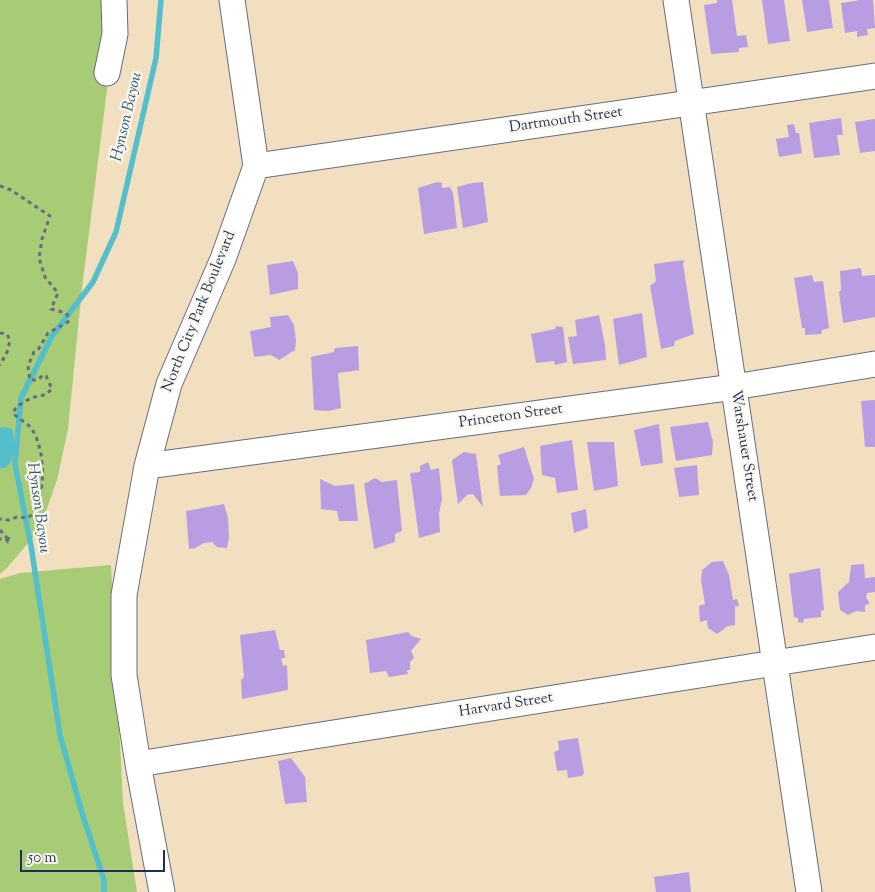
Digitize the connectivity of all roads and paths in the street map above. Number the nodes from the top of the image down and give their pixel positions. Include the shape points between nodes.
1 (114, 0) edge
2 (232, 0) edge
3 (676, 0) edge
4 (107, 73) dead end
5 (875, 76) edge
6 (691, 102) junction
7 (256, 166) junction
8 (0, 186) edge
9 (0, 333) edge
10 (875, 364) edge
11 (0, 365) edge
12 (734, 387) junction
13 (146, 466) junction
14 (0, 519) edge
15 (0, 530) edge
16 (0, 539) edge
17 (875, 647) edge
18 (776, 663) junction
19 (138, 764) junction
20 (162, 892) edge
21 (808, 892) edge

1 - 4 street via 115,34
2 - 7 street, North City Park Boulevard
3 - 6 street, Warshauer Street
5 - 6 street, Dartmouth Street
6 - 7 street, Dartmouth Street
6 - 12 street, Warshauer Street
7 - 13 street, North City Park Boulevard via 223,260 169,384
8 - 14 path via 12,190 50,216 39,258 45,277 58,293 51,309 66,313 69,318 68,322 48,333 28,366 30,380 46,376 52,389 22,404 13,413 35,432 41,455 43,483 35,510 28,518
9 - 11 path via 7,334 10,340
10 - 12 street, Princeton Street
12 - 13 street, Princeton Street
12 - 18 street, Warshauer Street
13 - 19 street, North City Park Boulevard via 124,595 124,675
15 - 16 path via 6,538
17 - 18 street, Harvard Street
18 - 19 street, Harvard Street
18 - 21 street, Warshauer Street
19 - 20 street, North City Park Boulevard

